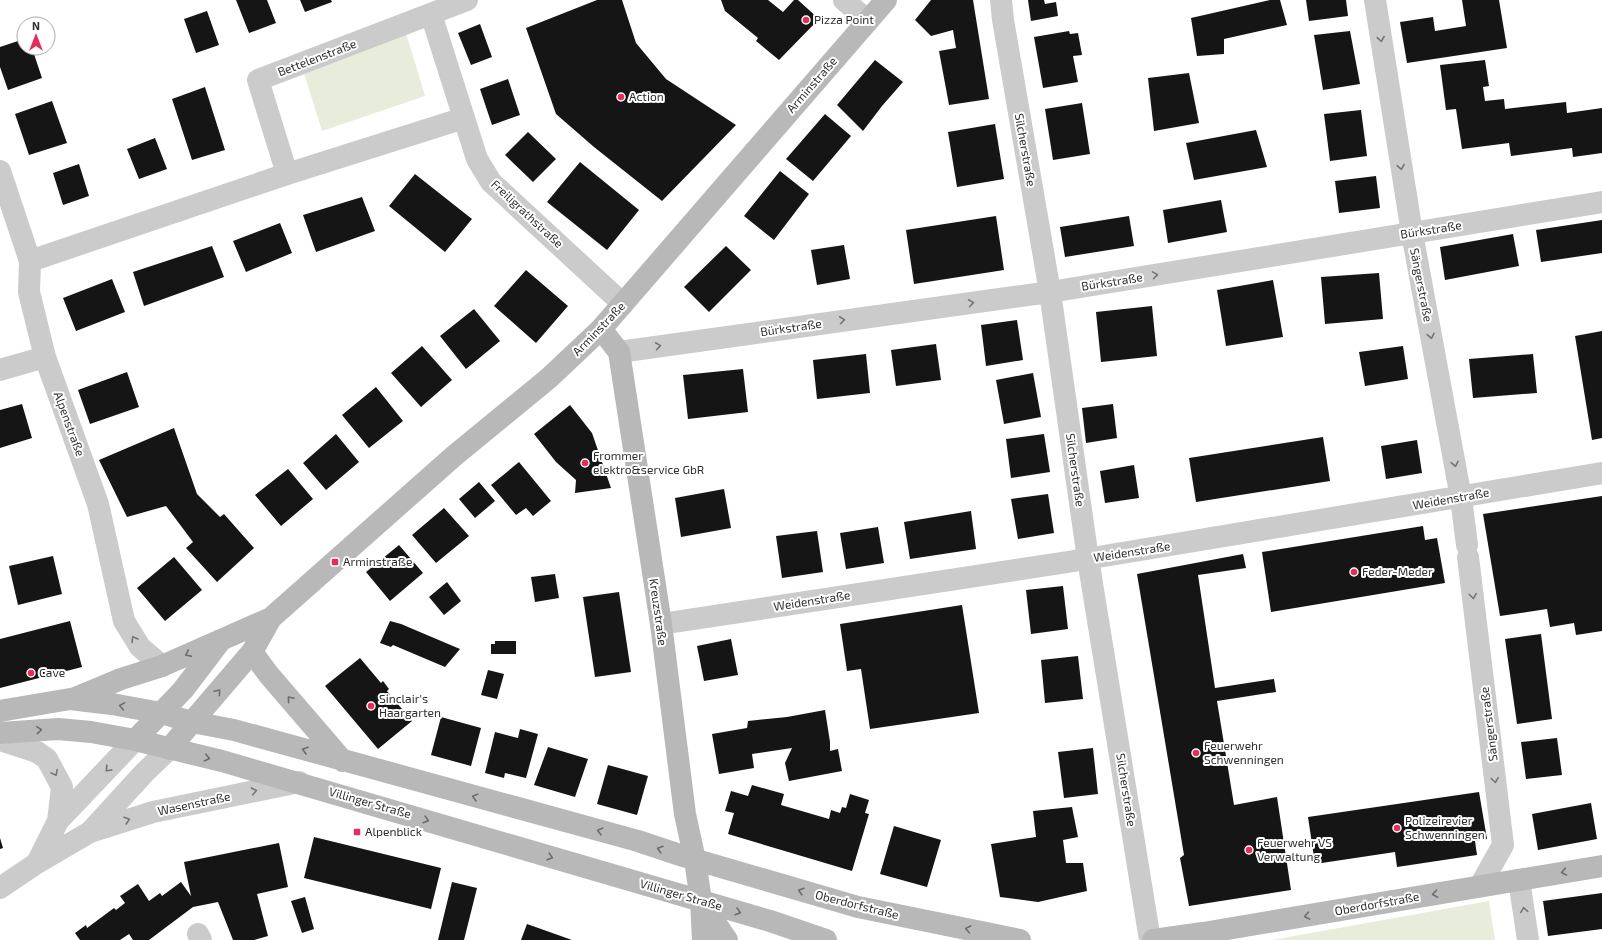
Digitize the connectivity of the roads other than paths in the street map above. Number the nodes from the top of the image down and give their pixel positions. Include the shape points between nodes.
1 (467, 0) edge
2 (844, 0) edge
3 (886, 0) edge
4 (1000, 0) edge
5 (1375, 0) edge
6 (431, 14) junction
7 (868, 22) junction
8 (464, 118) junction
9 (0, 171) edge
10 (287, 174) junction
11 (1602, 202) edge
12 (1412, 233) junction
13 (30, 261) junction
14 (1050, 292) junction
15 (623, 304) junction
16 (601, 329) junction
17 (620, 352) junction
18 (45, 357) junction
19 (0, 370) edge
20 (1602, 473) edge
21 (1461, 498) junction
22 (1088, 559) junction
23 (271, 618) junction
24 (660, 624) junction
25 (223, 638) junction
26 (252, 652) junction
27 (162, 666) junction
28 (70, 700) junction
29 (0, 711) edge
30 (161, 713) junction
31 (192, 722) junction
32 (0, 733) edge
33 (0, 740) edge
34 (135, 740) junction
35 (169, 749) junction
36 (342, 761) junction
37 (299, 782) junction
38 (58, 821) junction
39 (90, 832) junction
40 (696, 860) junction
41 (37, 863) junction
42 (1602, 866) edge
43 (1519, 880) junction
44 (1480, 886) junction
45 (0, 888) edge
46 (701, 901) junction
47 (1202, 937) edge
48 (703, 940) edge
49 (727, 940) edge
50 (826, 940) edge
51 (1020, 940) edge
52 (1151, 940) edge
53 (1528, 940) edge

1 - 6 street, Bettelenstraße
2 - 7 street
3 - 7 main road, Arminstraße
4 - 14 street, Silcherstraße
5 -> 12 street, Sängerstraße
6 - 8 street, Freiligrathstraße
6 - 10 street, Bettelenstraße via 258,80
7 - 15 main road, Arminstraße
8 - 10 street
8 - 15 street, Freiligrathstraße via 477,159 491,182
9 - 13 street, Alpenstraße
10 - 13 street
11 - 12 street, Bürkstraße
14 -> 12 street, Bürkstraße
12 -> 21 street, Sängerstraße
13 - 18 street, Alpenstraße via 29,292
17 -> 14 street, Bürkstraße
14 - 22 street, Silcherstraße
15 - 16 main road, Arminstraße
16 - 17 main road
16 - 23 main road, Arminstraße via 549,378 454,456
17 - 24 main road, Kreuzstraße
18 - 19 street
27 -> 18 street, Alpenstraße via 140,647 124,621 98,504
20 - 21 street, Weidenstraße
21 - 22 street, Weidenstraße
21 -> 44 street, Sängerstraße via 1503,845
22 - 24 street, Weidenstraße
22 - 52 street, Silcherstraße
23 - 25 main road, Arminstraße
23 - 26 main road, Arminstraße
24 - 40 main road, Kreuzstraße via 685,814
25 -> 27 main road, Arminstraße
25 - 30 main road, Arminstraße via 183,690
31 -> 26 main road, Arminstraße
36 -> 26 main road
27 - 28 main road, Arminstraße via 121,679
28 - 29 main road
30 -> 28 main road
30 - 31 main road
30 - 34 main road, Arminstraße
31 - 35 main road, Arminstraße
36 -> 31 main road via 234,730
32 -> 34 main road, Villinger Straße via 58,728
33 -> 38 street, Wasenstraße via 37,752 47,759 62,787
34 - 35 main road, Villinger Straße
34 -> 38 street, Wasenstraße
35 -> 37 main road, Villinger Straße
35 - 39 street, Wasenstraße
40 -> 36 main road via 638,841
39 -> 37 street, Wasenstraße via 152,812
37 -> 46 main road, Villinger Straße
38 - 41 street, Wasenstraße
39 - 41 street, Wasenstraße
40 - 46 main road, Kreuzstraße
51 -> 40 main road, Oberdorfstraße via 858,907
41 - 45 street, Wasenstraße
42 -> 43 main road, Oberdorfstraße
43 - 44 main road, Oberdorfstraße
53 -> 43 street
44 -> 47 main road, Oberdorfstraße
46 - 48 main road, Kreuzstraße
46 - 49 main road, Kreuzstraße
46 -> 50 main road, Villinger Straße
47 - 52 main road, Oberdorfstraße

